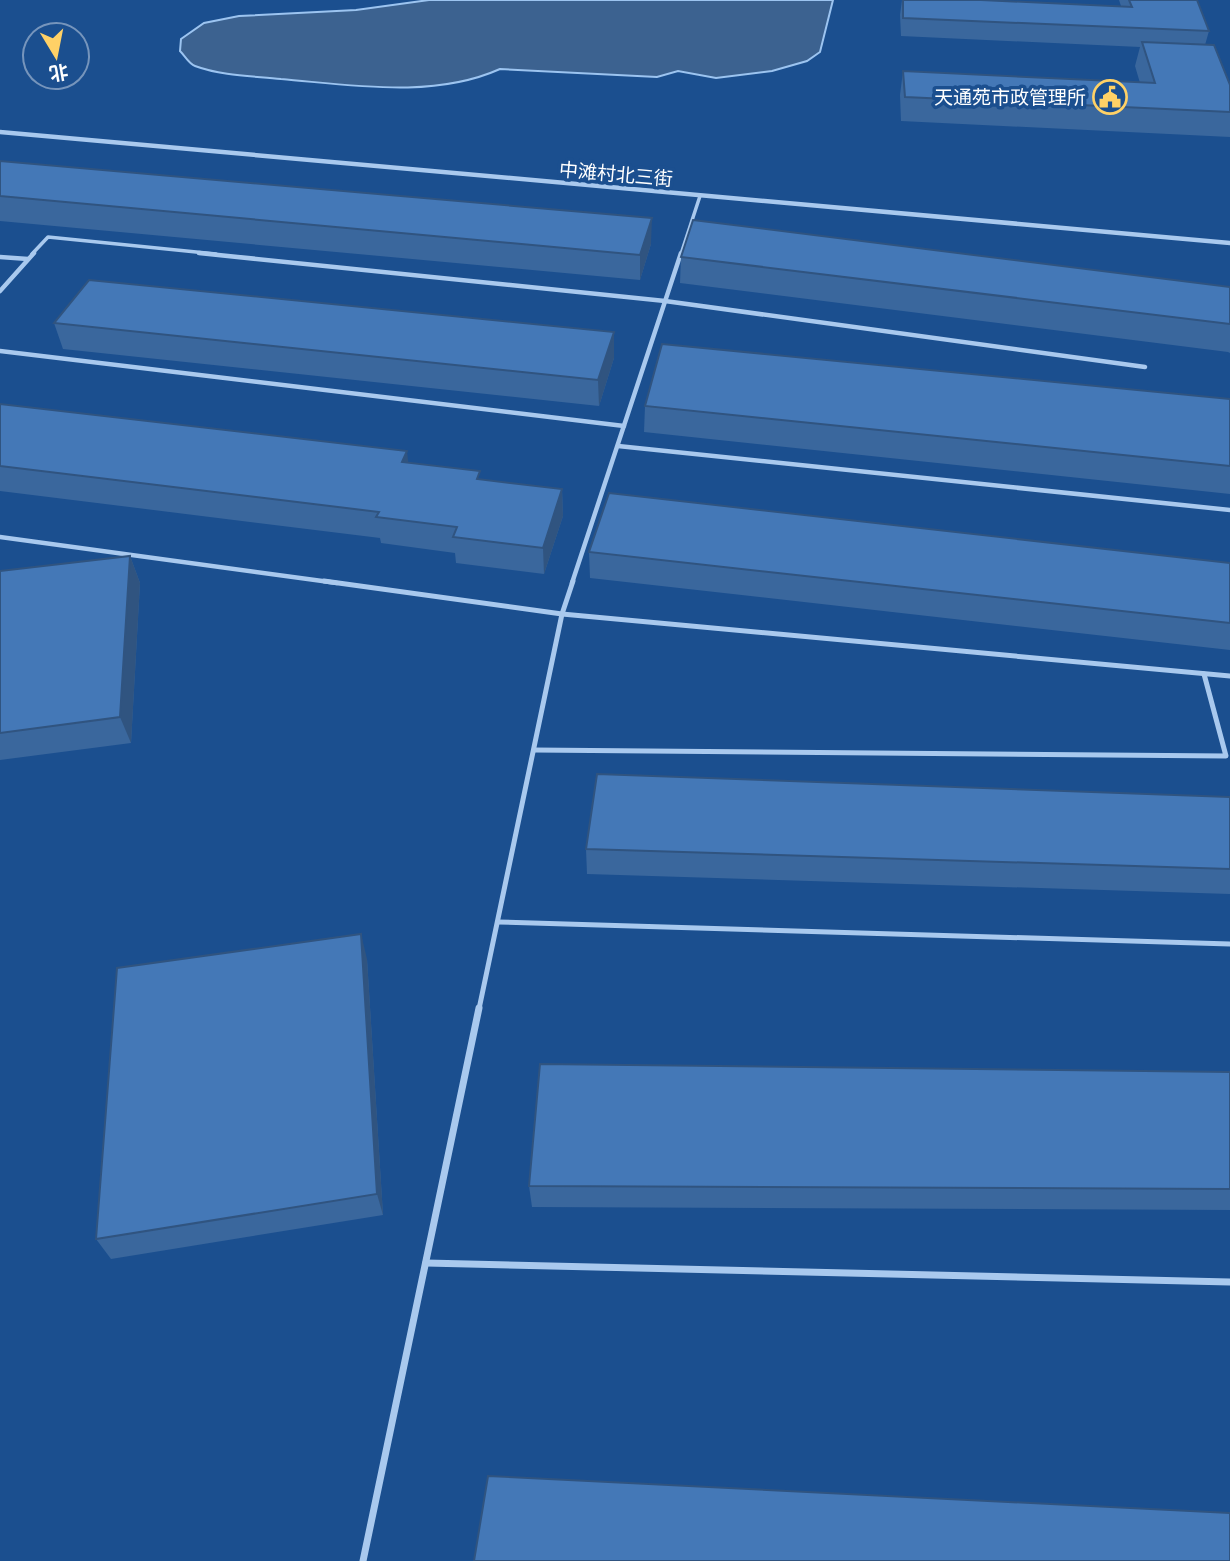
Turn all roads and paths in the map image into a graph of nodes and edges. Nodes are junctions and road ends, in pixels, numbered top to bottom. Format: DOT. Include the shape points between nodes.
graph roads {
  1 [pos="0,132"];
  2 [pos="700,195"];
  3 [pos="1230,243"];
  4 [pos="0,257"];
  5 [pos="28,259"];
  6 [pos="0,291"];
  7 [pos="665,301"];
  8 [pos="0,351"];
  9 [pos="1145,367"];
  10 [pos="624,426"];
  11 [pos="618,446"];
  12 [pos="1230,510"];
  13 [pos="0,537"];
  14 [pos="562,614"];
  15 [pos="1204,674"];
  16 [pos="1230,676"];
  17 [pos="534,750"];
  18 [pos="498,922"];
  19 [pos="1230,944"];
  20 [pos="426,1263"];
  21 [pos="1230,1282"];
  22 [pos="363,1561"];
  1 -- 2 [label="street, 中滩村北三街"];
  2 -- 3 [label="street, 中滩村北三街"];
  2 -- 7 [label="lane"];
  4 -- 5 [label="lane"];
  5 -- 6 [label="lane"];
  5 -- 7 [label="lane" via="48,237"];
  7 -- 9 [label="lane"];
  7 -- 10 [label="lane"];
  8 -- 10 [label="lane"];
  10 -- 11 [label="lane"];
  11 -- 12 [label="lane"];
  11 -- 14 [label="lane"];
  13 -- 14 [label="lane"];
  14 -- 15 [label="lane"];
  14 -- 17 [label="lane"];
  15 -- 16 [label="lane"];
  15 -- 17 [label="lane" via="1226,757"];
  17 -- 18 [label="lane"];
  18 -- 19 [label="lane"];
  18 -- 20 [label="lane"];
  20 -- 21 [label="lane"];
  20 -- 22 [label="lane"];
}
